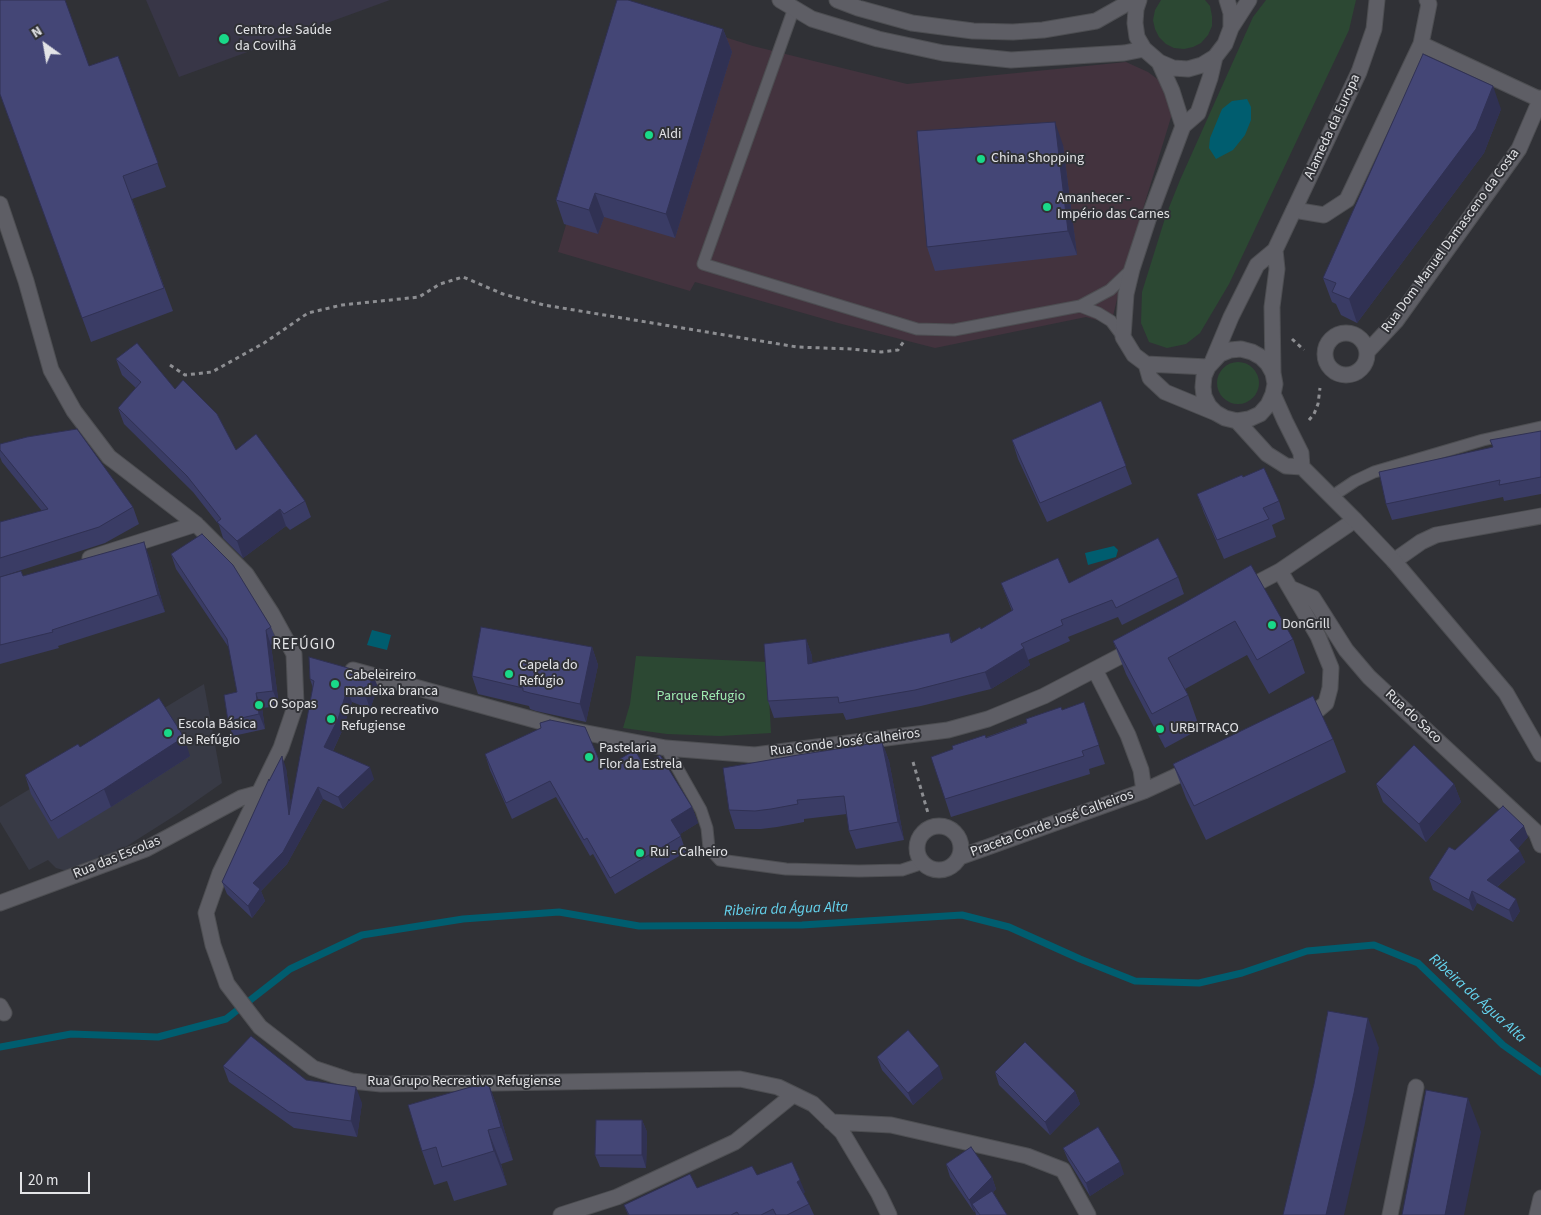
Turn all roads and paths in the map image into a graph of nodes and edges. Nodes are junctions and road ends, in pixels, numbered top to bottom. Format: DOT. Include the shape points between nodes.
graph roads {
  1 [pos="780,0"];
  2 [pos="837,0"];
  3 [pos="1134,0"];
  4 [pos="1139,0"];
  5 [pos="1227,0"];
  6 [pos="1250,0"];
  7 [pos="1377,0"];
  8 [pos="1427,0"];
  9 [pos="794,8"];
  10 [pos="1231,28"];
  11 [pos="1421,44"];
  12 [pos="1144,49"];
  13 [pos="1215,57"];
  14 [pos="1159,62"];
  15 [pos="1541,99"];
  16 [pos="1183,126"];
  17 [pos="0,204"];
  18 [pos="1294,210"];
  19 [pos="1275,250"];
  20 [pos="1132,269"];
  21 [pos="1080,306"];
  22 [pos="910,327"];
  23 [pos="1123,337"];
  24 [pos="1367,352"];
  25 [pos="1210,363"];
  26 [pos="1146,364"];
  27 [pos="170,365"];
  28 [pos="1273,374"];
  29 [pos="1320,388"];
  30 [pos="1273,394"];
  31 [pos="1216,413"];
  32 [pos="1309,420"];
  33 [pos="1237,421"];
  34 [pos="1541,427"];
  35 [pos="1302,467"];
  36 [pos="1331,497"];
  37 [pos="1541,516"];
  38 [pos="1355,520"];
  39 [pos="196,524"];
  40 [pos="1394,562"];
  41 [pos="75,563"];
  42 [pos="1280,571"];
  43 [pos="1290,588"];
  44 [pos="1228,598"];
  45 [pos="1145,643"];
  46 [pos="294,654"];
  47 [pos="312,659"];
  48 [pos="340,666"];
  49 [pos="1095,670"];
  50 [pos="1287,726"];
  51 [pos="666,748"];
  52 [pos="1541,754"];
  53 [pos="913,762"];
  54 [pos="1208,762"];
  55 [pos="1144,791"];
  56 [pos="259,793"];
  57 [pos="928,813"];
  58 [pos="1541,845"];
  59 [pos="960,857"];
  60 [pos="923,863"];
  61 [pos="0,903"];
  62 [pos="1416,1087"];
  63 [pos="793,1095"];
  64 [pos="831,1122"];
  65 [pos="1541,1198"];
  66 [pos="564,1215"];
  67 [pos="890,1215"];
  68 [pos="1088,1215"];
  69 [pos="1390,1215"];
  70 [pos="1537,1215"];
  1 -- 9 [label="street"];
  2 -- 3 [label="street" via="912,23 973,31 1013,32 1096,21"];
  4 -- 12 [label="street" via="1134,23"];
  5 -- 10 [label="street"];
  6 -- 10 [label="street"];
  7 -- 18 [label="street, Alameda da Europa" via="1374,29 1359,72"];
  8 -- 11 [label="street" via="1429,4"];
  9 -- 12 [label="street" via="812,19 878,39 943,53 1011,60 1115,54"];
  9 -- 22 [label="lane" via="703,264"];
  10 -- 13 [label="street"];
  11 -- 15 [label="street"];
  11 -- 18 [label="street" via="1347,200 1324,215"];
  12 -- 14 [label="street"];
  13 -- 14 [label="street" via="1188,68 1173,68"];
  13 -- 16 [label="street" via="1198,113"];
  14 -- 16 [label="street"];
  15 -- 24 [label="street, Rua Dom Manuel Damasceno da Costa" via="1519,149 1396,321"];
  16 -- 20 [label="street"];
  17 -- 39 [label="street, Rua Grupo Recreativo Refugiense" via="51,370 74,411 109,457"];
  18 -- 19 [label="street, Alameda da Europa"];
  19 -- 25 [label="street, Alameda da Europa" via="1257,265"];
  19 -- 28 [label="street" via="1278,269 1272,307"];
  20 -- 21 [label="lane" via="1110,290"];
  20 -- 23 [label="street" via="1126,294"];
  21 -- 22 [label="lane" via="954,330"];
  21 -- 23 [label="lane" via="1111,321"];
  22 -- 27 [label="path" via="898,350 881,352 797,347 544,305 503,294 463,277 440,284 419,297 342,305 308,313 264,343 212,372 185,375"];
  23 -- 26 [label="street" via="1134,355"];
  25 -- 26 [label="street"];
  25 -- 28 [label="street" via="1230,350 1241,349 1261,357"];
  25 -- 31 [label="street, Alameda da Europa" via="1202,386 1209,406"];
  26 -- 31 [label="street" via="1150,378 1165,392"];
  28 -- 30 [label="street"];
  29 -- 32 [label="path" via="1318,404"];
  30 -- 33 [label="street" via="1260,414"];
  30 -- 35 [label="street" via="1302,453"];
  31 -- 33 [label="street"];
  33 -- 35 [label="street" via="1267,454 1286,466"];
  34 -- 36 [label="lane" via="1483,440 1374,472"];
  35 -- 36 [label="street"];
  36 -- 38 [label="street"];
  37 -- 40 [label="street" via="1436,535"];
  38 -- 40 [label="street"];
  38 -- 42 [label="street"];
  39 -- 41 [label="street"];
  39 -- 46 [label="street, Rua Grupo Recreativo Refugiense" via="246,574"];
  40 -- 52 [label="street" via="1506,693"];
  42 -- 43 [label="street"];
  42 -- 44 [label="street"];
  43 -- 50 [label="street" via="1318,636 1331,668 1326,704"];
  43 -- 58 [label="street, Rua do Saco" via="1313,598 1346,650 1369,677 1536,832"];
  45 -- 49 [label="street, Rua Conde José Calheiros"];
  46 -- 47 [label="street"];
  46 -- 56 [label="street, Rua Grupo Recreativo Refugiense" via="296,704 281,748"];
  48 -- 51 [label="street, Rua Conde José Calheiros" via="571,730"];
  49 -- 51 [label="street, Rua Conde José Calheiros" via="988,719 948,730 755,755"];
  49 -- 55 [label="street, Praceta Conde José Calheiros" via="1128,735 1141,770"];
  51 -- 60 [label="lane" via="701,810 709,848 720,860 786,869 859,871 902,870"];
  53 -- 57 [label="path"];
  54 -- 55 [label="street, Praceta Conde José Calheiros"];
  55 -- 59 [label="street, Praceta Conde José Calheiros"];
  56 -- 61 [label="street, Rua das Escolas" via="241,798 146,849"];
  56 -- 63 [label="street, Rua Grupo Recreativo Refugiense" via="220,873 206,913 213,946 227,984 260,1027 313,1068 352,1081 382,1084 740,1079"];
  59 -- 60 [label="street, Praceta Conde José Calheiros" via="943,870"];
  59 -- 60 [label="street, Praceta Conde José Calheiros" via="962,850 958,835 947,826 932,826 920,836 917,850"];
  62 -- 69 [label="street"];
  63 -- 64 [label="street, Rua Grupo Recreativo Refugiense" via="813,1104"];
  63 -- 66 [label="street" via="735,1142 617,1197"];
  64 -- 67 [label="street, Rua Grupo Recreativo Refugiense" via="842,1132"];
  64 -- 68 [label="street" via="891,1125 1027,1156 1063,1170"];
  65 -- 70 [label="street"];
}
